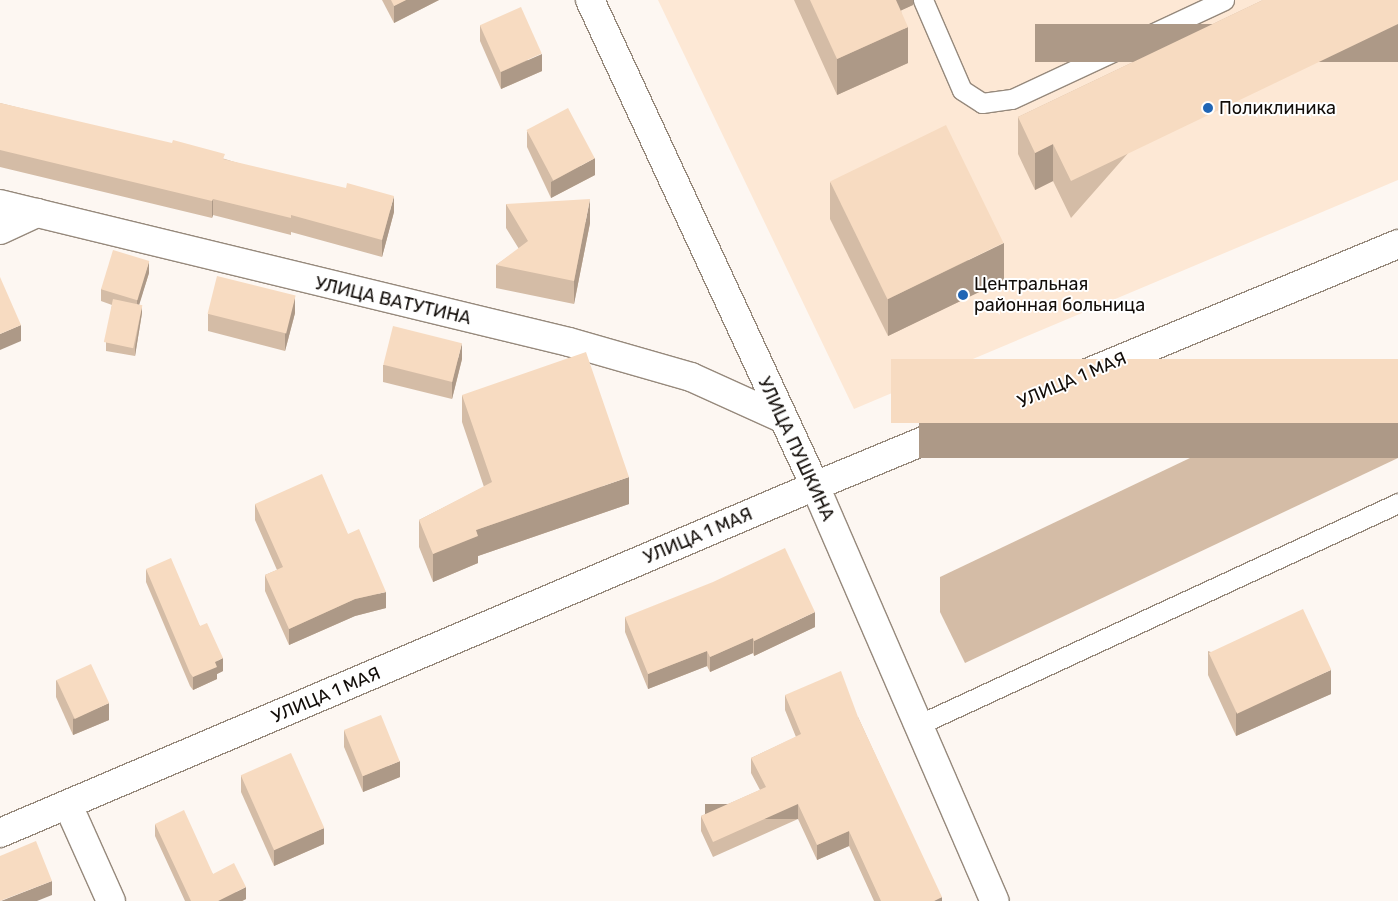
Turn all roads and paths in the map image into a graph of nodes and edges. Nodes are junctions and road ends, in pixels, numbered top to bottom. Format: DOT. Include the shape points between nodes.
graph roads {
  1 [pos="590,0"];
  2 [pos="923,0"];
  3 [pos="1224,0"];
  4 [pos="0,204"];
  5 [pos="37,213"];
  6 [pos="0,230"];
  7 [pos="1398,244"];
  8 [pos="782,418"];
  9 [pos="815,486"];
  10 [pos="1398,503"];
  11 [pos="918,725"];
  12 [pos="68,805"];
  13 [pos="0,833"];
  14 [pos="111,901"];
  15 [pos="995,901"];
  1 -- 8 [label="street, УЛИЦА ПУШКИНА"];
  2 -- 3 [label="lane" via="962,90 982,103 1012,99"];
  4 -- 5 [label="street, УЛИЦА ВАТУТИНА"];
  5 -- 6 [label="street"];
  5 -- 8 [label="street, УЛИЦА ВАТУТИНА" via="569,342 691,377"];
  7 -- 9 [label="street, УЛИЦА 1 МАЯ"];
  8 -- 9 [label="street, УЛИЦА ПУШКИНА"];
  9 -- 11 [label="street, УЛИЦА ПУШКИНА"];
  9 -- 12 [label="street, УЛИЦА 1 МАЯ"];
  10 -- 11 [label="lane"];
  11 -- 15 [label="street, УЛИЦА ПУШКИНА"];
  12 -- 13 [label="street, УЛИЦА 1 МАЯ"];
  12 -- 14 [label="street"];
}
